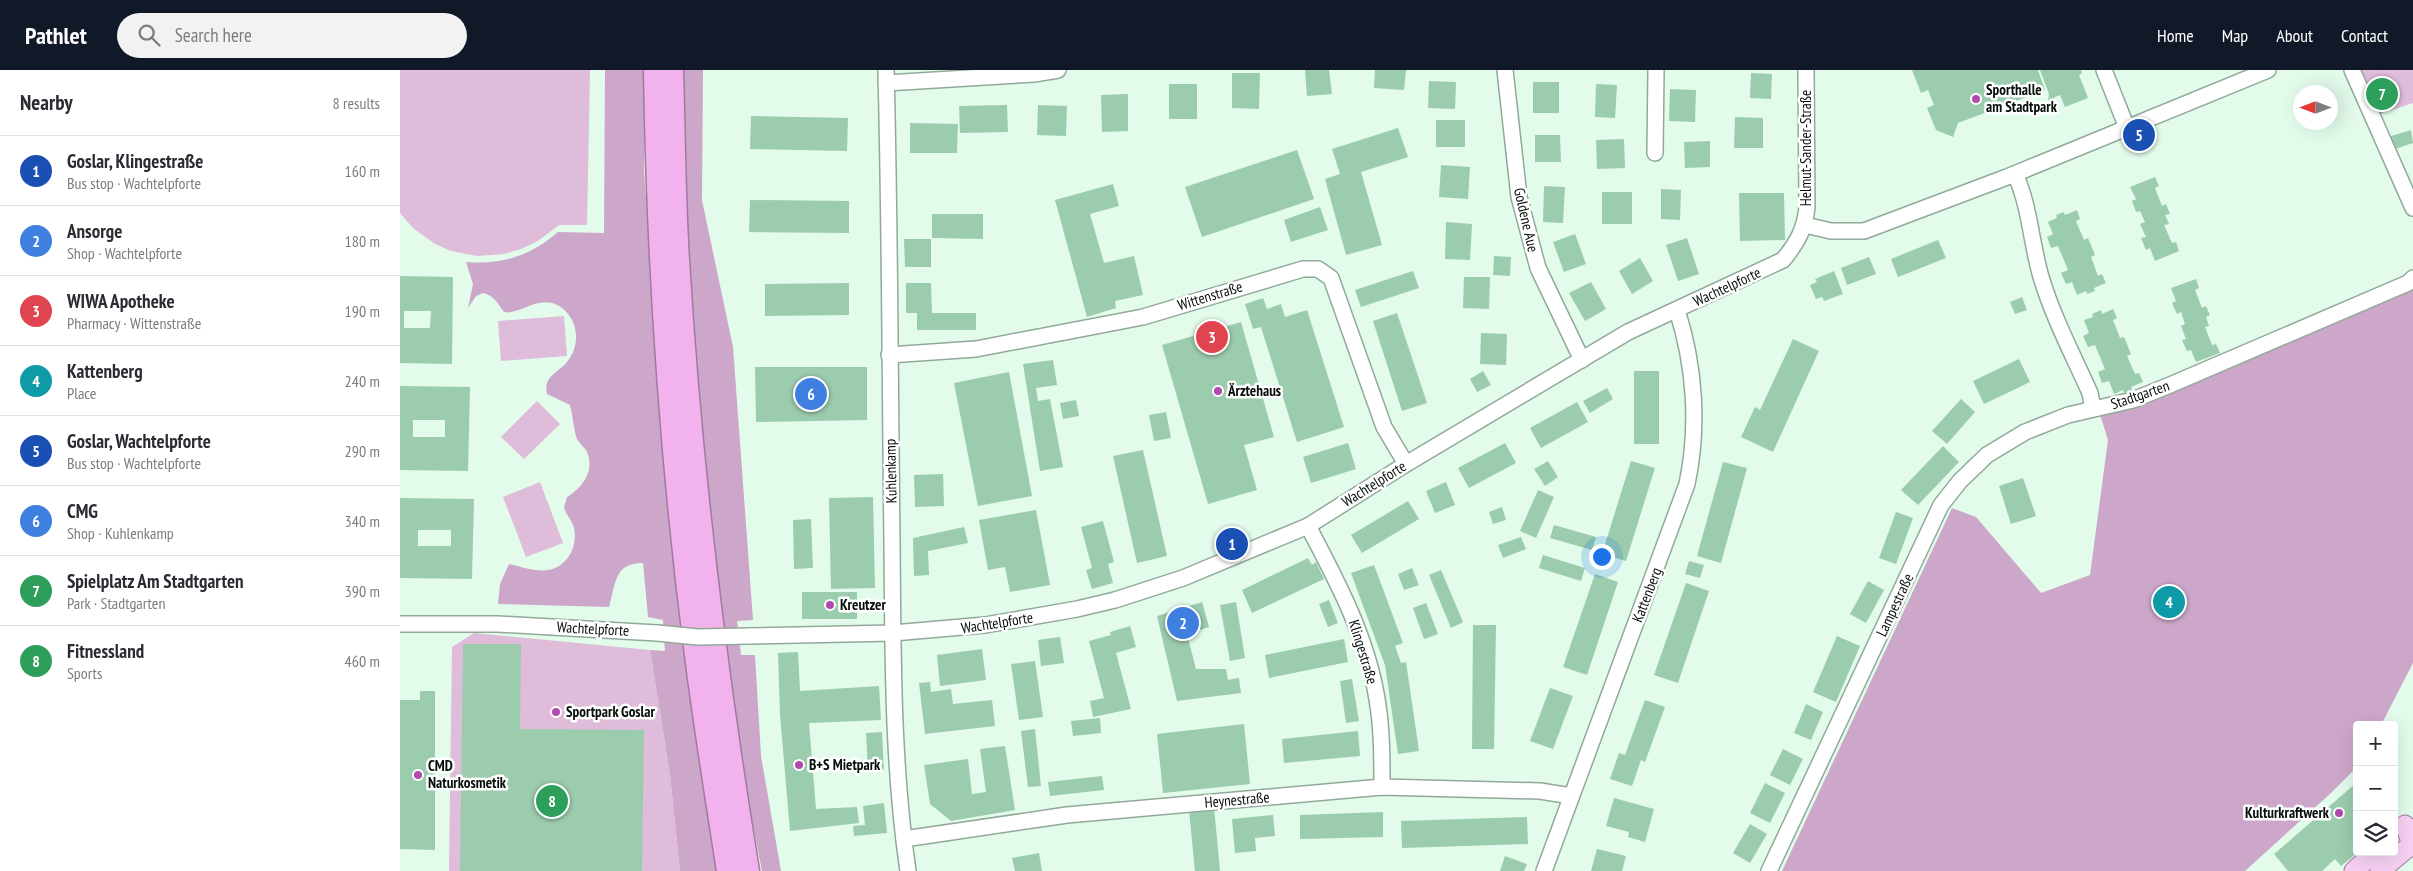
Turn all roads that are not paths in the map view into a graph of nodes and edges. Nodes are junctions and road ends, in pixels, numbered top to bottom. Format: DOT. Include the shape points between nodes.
graph roads {
  1 [pos="655,70"];
  2 [pos="672,70"];
  3 [pos="1058,70"];
  4 [pos="1505,70"];
  5 [pos="1656,70"];
  6 [pos="1806,70"];
  7 [pos="2104,70"];
  8 [pos="2268,70"];
  9 [pos="2352,70"];
  10 [pos="886,77"];
  11 [pos="2127,128"];
  12 [pos="1655,153"];
  13 [pos="2014,174"];
  14 [pos="2413,208"];
  15 [pos="1805,226"];
  16 [pos="2413,278"];
  17 [pos="1677,310"];
  18 [pos="889,355"];
  19 [pos="1582,360"];
  20 [pos="2093,409"];
  21 [pos="1406,464"];
  22 [pos="1308,526"];
  23 [pos="400,624"];
  24 [pos="892,633"];
  25 [pos="1382,787"];
  26 [pos="1572,796"];
  27 [pos="2409,835"];
  28 [pos="904,839"];
  29 [pos="2371,856"];
  30 [pos="728,871"];
  31 [pos="748,871"];
  32 [pos="908,871"];
  33 [pos="1544,871"];
  34 [pos="1769,871"];
  35 [pos="2354,871"];
  36 [pos="2380,871"];
  1 -- 30 [label="highway" via="662,298 679,498 696,655"];
  2 -- 31 [label="highway" via="678,260 695,470 719,682"];
  3 -- 10 [label="street" via="1034,74"];
  4 -- 19 [label="street, Goldene Aue" via="1520,197 1538,268"];
  5 -- 12 [label="street"];
  6 -- 15 [label="street, Helmut-Sander-Straße"];
  7 -- 11 [label="street"];
  8 -- 11 [label="street"];
  9 -- 14 [label="street"];
  10 -- 18 [label="street, Kuhlenkamp"];
  11 -- 13 [label="street"];
  13 -- 15 [label="street" via="1864,231 1831,231"];
  13 -- 20 [label="street, Stadtgarten" via="2022,190 2032,245 2048,298 2090,393"];
  15 -- 17 [label="street, Wachtelpforte" via="1783,260"];
  16 -- 20 [label="street, Stadtgarten" via="2408,283 2170,385 2133,400"];
  17 -- 19 [label="street, Wachtelpforte" via="1628,332"];
  17 -- 26 [label="street, Kattenberg" via="1691,373 1694,455 1687,484"];
  18 -- 21 [label="street, Wittenstraße" via="976,349 1143,317 1304,269 1318,269 1331,278 1384,427"];
  18 -- 24 [label="street, Kuhlenkamp"];
  19 -- 21 [label="street, Wachtelpforte"];
  20 -- 34 [label="street, Lampestraße" via="2038,426 1987,455 1941,505"];
  21 -- 22 [label="street, Wachtelpforte"];
  22 -- 24 [label="street, Wachtelpforte" via="1182,578 1115,600 985,625"];
  22 -- 25 [label="street, Klingestraße" via="1341,588 1362,639 1377,699"];
  23 -- 24 [label="street, Wachtelpforte, bridge" via="498,624 698,637"];
  24 -- 28 [label="street, Kuhlenkamp" via="895,735"];
  25 -- 26 [label="street, Heynestraße" via="1540,791"];
  25 -- 28 [label="street, Heynestraße" via="1067,815"];
  26 -- 33 [label="street, Kattenberg"];
  27 -- 36 [label="main road"];
  28 -- 32 [label="street, Kuhlenkamp"];
  29 -- 35 [label="main road"];
}
